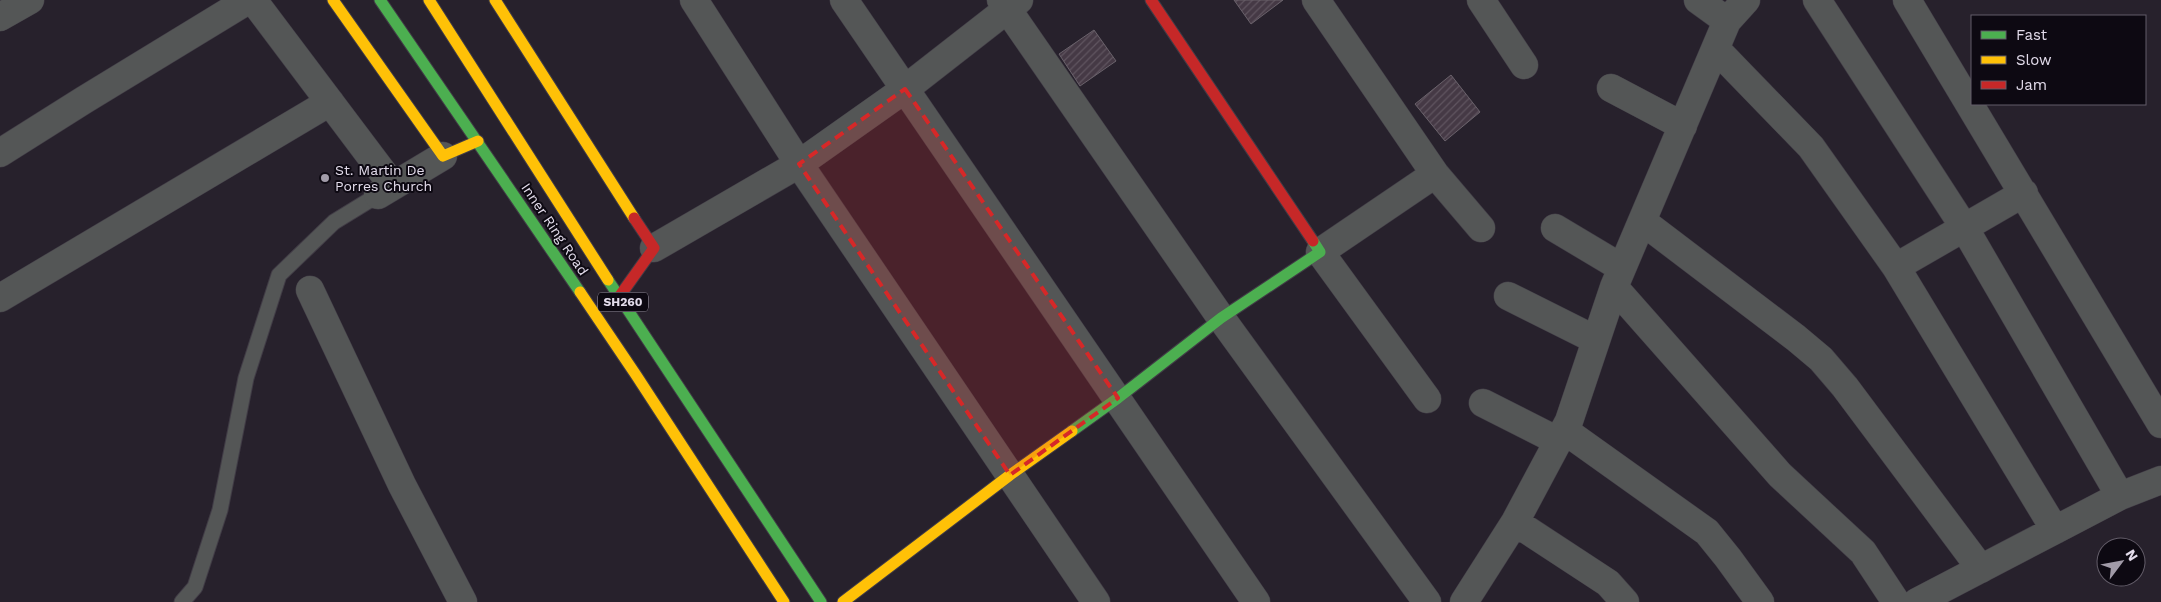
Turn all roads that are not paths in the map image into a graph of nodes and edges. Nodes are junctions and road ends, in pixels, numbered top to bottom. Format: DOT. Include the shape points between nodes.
graph roads {
  1 [pos="30,0"];
  2 [pos="248,0"];
  3 [pos="254,0"];
  4 [pos="333,0"];
  5 [pos="380,0"];
  6 [pos="428,0"];
  7 [pos="495,0"];
  8 [pos="694,0"];
  9 [pos="844,0"];
  10 [pos="1151,0"];
  11 [pos="1316,0"];
  12 [pos="1480,0"];
  13 [pos="1698,0"];
  14 [pos="1746,0"];
  15 [pos="1818,0"];
  16 [pos="1907,0"];
  17 [pos="1009,3"];
  18 [pos="0,17"];
  19 [pos="1727,21"];
  20 [pos="1716,49"];
  21 [pos="1524,65"];
  22 [pos="905,88"];
  23 [pos="1611,88"];
  24 [pos="330,102"];
  25 [pos="1683,126"];
  26 [pos="478,141"];
  27 [pos="0,153"];
  28 [pos="443,156"];
  29 [pos="799,164"];
  30 [pos="1435,174"];
  31 [pos="385,190"];
  32 [pos="2024,193"];
  33 [pos="1642,221"];
  34 [pos="1964,227"];
  35 [pos="1481,228"];
  36 [pos="1555,228"];
  37 [pos="654,248"];
  38 [pos="1320,252"];
  39 [pos="1896,267"];
  40 [pos="1618,277"];
  41 [pos="310,290"];
  42 [pos="1508,296"];
  43 [pos="619,297"];
  44 [pos="0,298"];
  45 [pos="1222,318"];
  46 [pos="1596,340"];
  47 [pos="1118,398"];
  48 [pos="1427,398"];
  49 [pos="1482,404"];
  50 [pos="2161,424"];
  51 [pos="1561,435"];
  52 [pos="1010,475"];
  53 [pos="2161,480"];
  54 [pos="2120,496"];
  55 [pos="1515,522"];
  56 [pos="2055,530"];
  57 [pos="1981,569"];
  58 [pos="1469,600"];
  59 [pos="182,602"];
  60 [pos="463,602"];
  61 [pos="784,602"];
  62 [pos="821,602"];
  63 [pos="844,602"];
  64 [pos="1096,602"];
  65 [pos="1256,602"];
  66 [pos="1427,602"];
  67 [pos="1625,602"];
  68 [pos="1760,602"];
  69 [pos="1896,602"];
  70 [pos="1917,602"];
  1 -- 18 [label="street"];
  2 -- 27 [label="street"];
  3 -- 24 [label="street"];
  4 -- 28 [label="main road"];
  5 -- 26 [label="main road, Inner Ring Road"];
  6 -- 43 [label="main road, Inner Ring Road / SH260"];
  7 -- 37 [label="main road"];
  8 -- 29 [label="street"];
  9 -- 22 [label="street"];
  10 -- 38 [label="main road"];
  11 -- 30 [label="street"];
  12 -- 21 [label="street"];
  13 -- 19 [label="street"];
  14 -- 19 [label="street"];
  15 -- 34 [label="street"];
  16 -- 32 [label="street"];
  17 -- 22 [label="street"];
  17 -- 45 [label="street"];
  19 -- 20 [label="street"];
  20 -- 25 [label="street"];
  20 -- 39 [label="street" via="1811,147"];
  22 -- 29 [label="street"];
  22 -- 47 [label="street"];
  23 -- 25 [label="street"];
  24 -- 31 [label="street"];
  24 -- 44 [label="street"];
  25 -- 33 [label="street"];
  26 -- 28 [label="main road"];
  26 -- 61 [label="main road, Inner Ring Road"];
  28 -- 31 [label="street"];
  29 -- 37 [label="street"];
  29 -- 52 [label="street"];
  30 -- 35 [label="street"];
  30 -- 38 [label="street"];
  31 -- 59 [label="lane" via="334,222 279,275 246,378 220,510 195,586"];
  32 -- 34 [label="street"];
  32 -- 50 [label="street"];
  33 -- 40 [label="street"];
  33 -- 57 [label="street" via="1821,359"];
  34 -- 39 [label="street"];
  34 -- 54 [label="street"];
  36 -- 40 [label="street"];
  37 -- 43 [label="main road"];
  38 -- 45 [label="main road"];
  38 -- 48 [label="street"];
  39 -- 56 [label="street"];
  40 -- 46 [label="street"];
  40 -- 69 [label="street" via="1780,475 1863,552"];
  41 -- 60 [label="street" via="402,485"];
  42 -- 46 [label="street"];
  43 -- 62 [label="main road, Inner Ring Road / SH260"];
  45 -- 47 [label="main road"];
  45 -- 66 [label="street"];
  46 -- 51 [label="street" via="1569,421"];
  47 -- 52 [label="main road"];
  47 -- 65 [label="street"];
  49 -- 51 [label="street"];
  51 -- 55 [label="street"];
  51 -- 68 [label="street" via="1707,532"];
  52 -- 63 [label="main road"];
  52 -- 64 [label="street"];
  53 -- 54 [label="street"];
  54 -- 56 [label="street"];
  55 -- 58 [label="street"];
  55 -- 67 [label="street" via="1608,583"];
  56 -- 57 [label="street"];
  57 -- 70 [label="street"];
}
